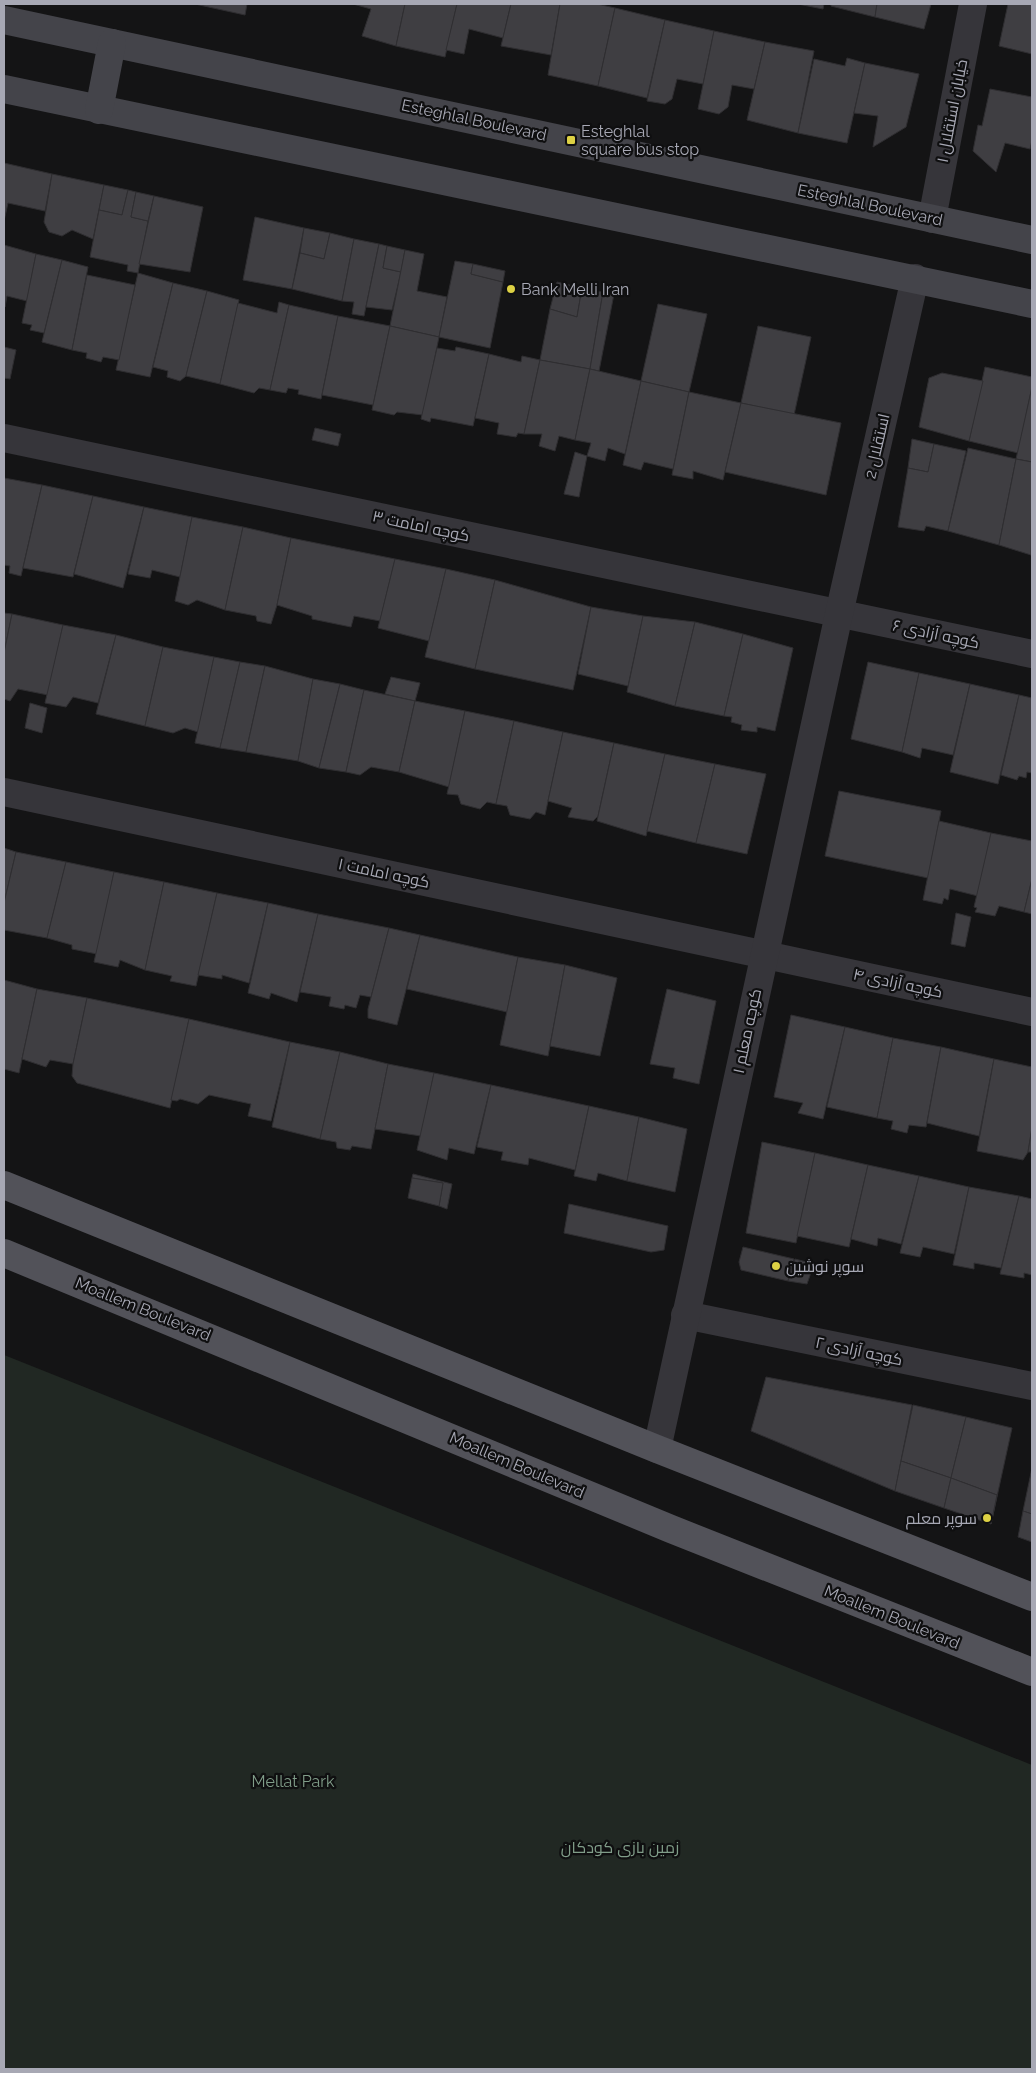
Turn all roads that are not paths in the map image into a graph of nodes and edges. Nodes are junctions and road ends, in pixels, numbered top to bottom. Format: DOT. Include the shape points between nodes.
graph roads {
  1 [pos="973,4"];
  2 [pos="4,20"];
  3 [pos="112,44"];
  4 [pos="4,89"];
  5 [pos="99,110"];
  6 [pos="932,219"];
  7 [pos="1032,240"];
  8 [pos="915,278"];
  9 [pos="1032,304"];
  10 [pos="4,438"];
  11 [pos="839,614"];
  12 [pos="1032,654"];
  13 [pos="4,792"];
  14 [pos="764,954"];
  15 [pos="1032,1012"];
  16 [pos="4,1185"];
  17 [pos="4,1253"];
  18 [pos="685,1315"];
  19 [pos="1032,1386"];
  20 [pos="657,1449"];
  21 [pos="1032,1598"];
  22 [pos="1032,1672"];
  1 -- 6 [label="street, خیابان استقلال ۱"];
  2 -- 3 [label="main road, Esteghlal Boulevard"];
  3 -- 5 [label="main road"];
  3 -- 6 [label="main road, Esteghlal Boulevard"];
  4 -- 5 [label="main road"];
  5 -- 8 [label="main road"];
  6 -- 7 [label="main road, Esteghlal Boulevard"];
  8 -- 9 [label="main road"];
  8 -- 11 [label="street, استقلال 2"];
  10 -- 11 [label="street, کوچه امامت ۳"];
  11 -- 12 [label="street, کوچه آزادی ۶"];
  11 -- 14 [label="street, کوچه معلم ۱"];
  13 -- 14 [label="street, کوچه امامت ۱"];
  14 -- 15 [label="street, کوچه آزادی ۴"];
  14 -- 18 [label="street, کوچه معلم ۱"];
  16 -- 20 [label="main road"];
  17 -- 22 [label="main road, Moallem Boulevard" via="672,1529"];
  18 -- 19 [label="street, کوچه آزادی ۲"];
  18 -- 20 [label="street, کوچه معلم ۱"];
  20 -- 21 [label="main road"];
}
